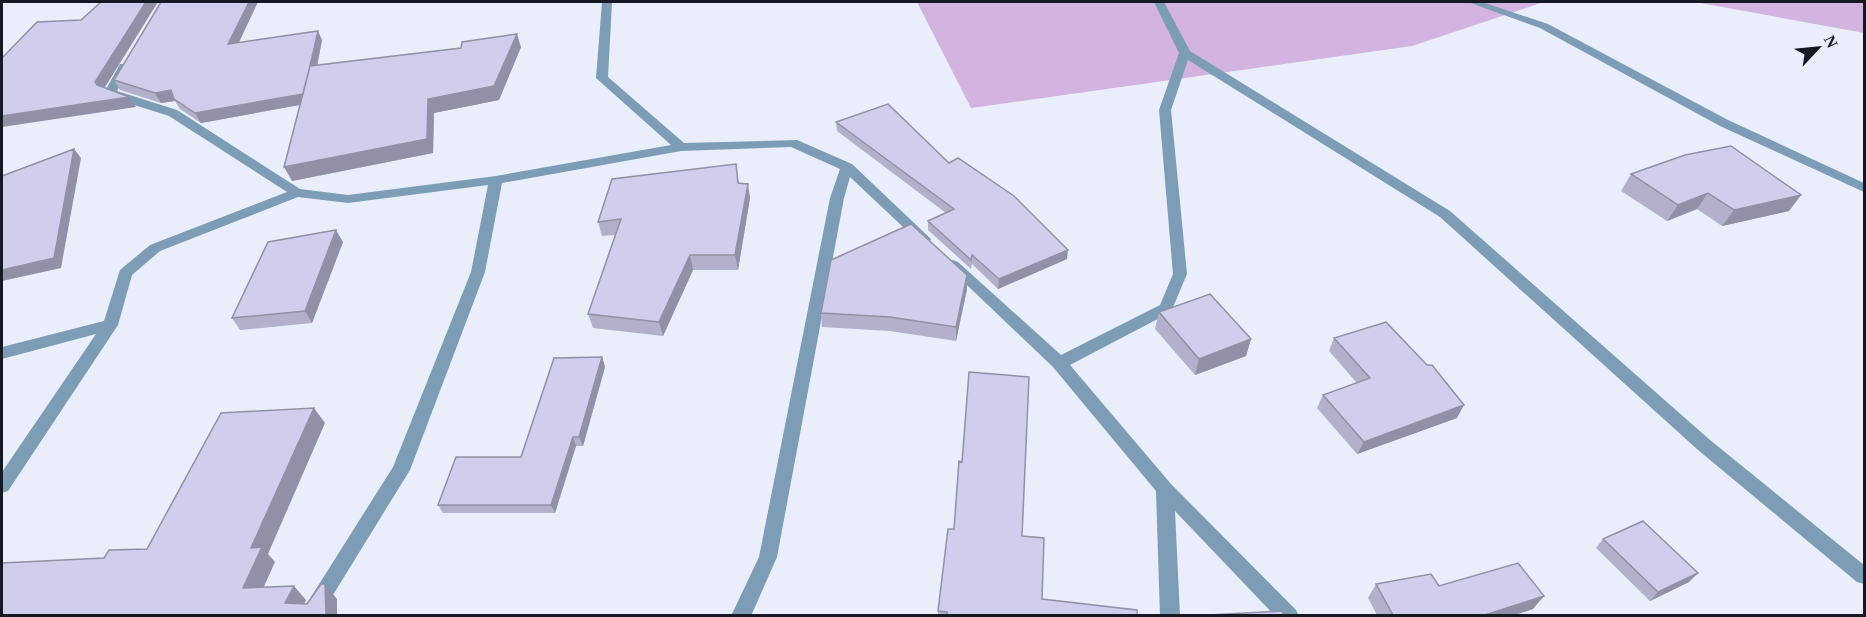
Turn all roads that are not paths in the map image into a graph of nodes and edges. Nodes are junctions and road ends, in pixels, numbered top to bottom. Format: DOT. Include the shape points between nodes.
graph roads {
  1 [pos="607,2"];
  2 [pos="1159,2"];
  3 [pos="1473,2"];
  4 [pos="1185,52"];
  5 [pos="131,55"];
  6 [pos="681,147"];
  7 [pos="847,167"];
  8 [pos="496,180"];
  9 [pos="1864,188"];
  10 [pos="297,193"];
  11 [pos="110,325"];
  12 [pos="2,353"];
  13 [pos="1059,363"];
  14 [pos="2,486"];
  15 [pos="1165,489"];
  16 [pos="1864,576"];
  17 [pos="309,615"];
  18 [pos="741,615"];
  19 [pos="1170,615"];
  20 [pos="1289,615"];
  1 -- 6 [label="street" via="602,78"];
  2 -- 4 [label="street"];
  3 -- 9 [label="street" via="1544,26 1724,123"];
  4 -- 13 [label="street" via="1165,110 1180,274 1166,309"];
  4 -- 16 [label="street" via="1445,214 1704,445"];
  5 -- 10 [label="street" via="110,93 173,113"];
  6 -- 7 [label="street" via="793,143"];
  6 -- 8 [label="street"];
  7 -- 13 [label="street"];
  7 -- 18 [label="street" via="837,198 768,556"];
  8 -- 10 [label="street" via="348,199"];
  8 -- 17 [label="street" via="478,272 401,470"];
  10 -- 11 [label="street" via="155,248 125,273"];
  11 -- 12 [label="street"];
  11 -- 14 [label="street"];
  13 -- 15 [label="street"];
  15 -- 19 [label="street"];
  15 -- 20 [label="street"];
}
